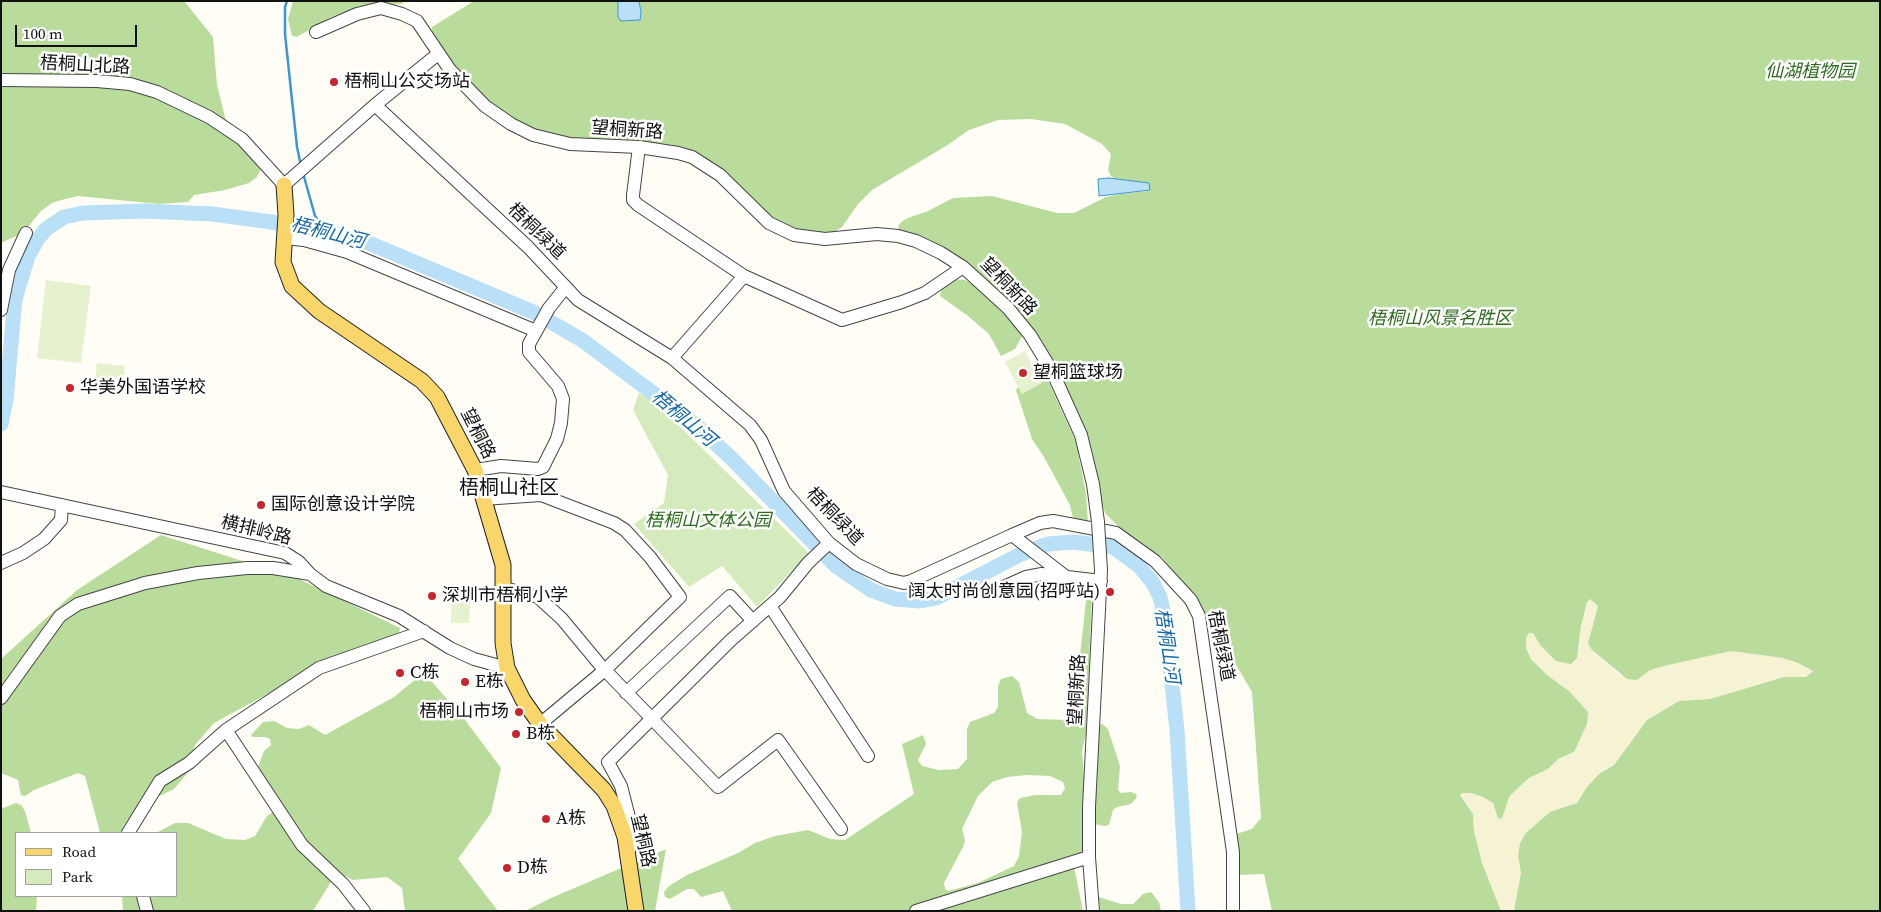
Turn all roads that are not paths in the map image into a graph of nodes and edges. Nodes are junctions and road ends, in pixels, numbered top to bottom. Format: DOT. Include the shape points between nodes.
graph roads {
  1 [pos="316,32"];
  2 [pos="438,54"];
  3 [pos="1,80"];
  4 [pos="375,105"];
  5 [pos="639,147"];
  6 [pos="288,182"];
  7 [pos="26,233"];
  8 [pos="284,238"];
  9 [pos="963,267"];
  10 [pos="744,276"];
  11 [pos="565,288"];
  12 [pos="1,310"];
  13 [pos="537,328"];
  14 [pos="672,358"];
  15 [pos="475,470"];
  16 [pos="1,492"];
  17 [pos="483,500"];
  18 [pos="62,505"];
  19 [pos="1016,538"];
  20 [pos="828,544"];
  21 [pos="1,563"];
  22 [pos="1060,572"];
  23 [pos="310,574"];
  24 [pos="1101,576"];
  25 [pos="504,588"];
  26 [pos="997,590"];
  27 [pos="770,606"];
  28 [pos="753,621"];
  29 [pos="424,632"];
  30 [pos="507,668"];
  31 [pos="605,669"];
  32 [pos="626,693"];
  33 [pos="1,698"];
  34 [pos="652,718"];
  35 [pos="540,724"];
  36 [pos="226,730"];
  37 [pos="868,756"];
  38 [pos="841,829"];
  39 [pos="129,832"];
  40 [pos="628,852"];
  41 [pos="1089,857"];
  42 [pos="143,897"];
  43 [pos="148,911"];
  44 [pos="364,911"];
  45 [pos="636,911"];
  46 [pos="916,911"];
  47 [pos="1093,911"];
  48 [pos="1233,911"];
  1 -- 2 [label="street, 望桐新路" via="357,14 382,8 417,20"];
  2 -- 4 [label="street"];
  2 -- 5 [label="street, 望桐新路" via="485,106 533,135 570,144"];
  3 -- 6 [label="street, 梧桐山北路" via="97,81 130,84 157,92 209,118 242,140"];
  4 -- 6 [label="street"];
  4 -- 11 [label="street, 梧桐绿道" via="528,247"];
  5 -- 9 [label="street, 望桐新路" via="678,152 707,166 769,224 780,230 825,239 877,234 898,236 941,253"];
  5 -- 10 [label="street" via="633,200"];
  6 -- 8 [label="main road, 望桐路"];
  7 -- 12 [label="street" via="9,270"];
  8 -- 13 [label="street" via="347,252"];
  8 -- 15 [label="main road, 望桐路" via="283,262 292,286 319,311 422,381 437,397"];
  9 -- 10 [label="street" via="924,293 842,320"];
  9 -- 24 [label="street, 望桐新路, bridge" via="1008,308 1030,335 1052,371 1081,435 1093,484"];
  10 -- 14 [label="street"];
  11 -- 13 [label="street"];
  11 -- 14 [label="street, 梧桐绿道" via="578,300"];
  13 -- 15 [label="street" via="529,344 529,352 558,386 563,398 557,439 543,467 538,469 501,466"];
  14 -- 20 [label="street, 梧桐绿道" via="750,425 762,440 784,491"];
  15 -- 17 [label="main road, 望桐路"];
  16 -- 18 [label="street, 横排岭路"];
  17 -- 25 [label="main road, 望桐路" via="503,565"];
  17 -- 31 [label="street" via="541,494 614,523 625,530 650,558 680,597"];
  18 -- 21 [label="street" via="61,520 44,539"];
  18 -- 23 [label="street, 横排岭路" via="285,553"];
  19 -- 20 [label="street, 梧桐绿道" via="904,583 886,580"];
  19 -- 22 [label="street"];
  19 -- 48 [label="street, 梧桐绿道" via="1040,523 1052,521 1116,533 1155,561 1192,600 1199,616 1207,657 1232,842"];
  20 -- 27 [label="street"];
  22 -- 24 [label="street"];
  22 -- 26 [label="street" via="1026,576"];
  23 -- 29 [label="street, 横排岭路" via="326,586 382,607"];
  23 -- 33 [label="street" via="273,568 198,572 145,583 78,604 60,616"];
  24 -- 41 [label="street, 望桐新路"];
  25 -- 30 [label="main road, 望桐路" via="503,643"];
  25 -- 31 [label="street" via="538,597 562,618"];
  27 -- 28 [label="street"];
  27 -- 37 [label="street"];
  28 -- 32 [label="street" via="730,596"];
  28 -- 34 [label="street"];
  29 -- 30 [label="street, 横排岭路" via="474,659"];
  29 -- 36 [label="street" via="319,668"];
  30 -- 35 [label="main road, 望桐路"];
  31 -- 32 [label="street"];
  31 -- 35 [label="street"];
  32 -- 34 [label="street"];
  34 -- 38 [label="street" via="718,788 778,740"];
  34 -- 40 [label="street" via="608,762 621,786 631,825 632,845"];
  35 -- 40 [label="main road, 望桐路" via="604,790 621,821"];
  36 -- 39 [label="street" via="190,763 160,781"];
  36 -- 44 [label="street" via="302,845 343,884"];
  40 -- 45 [label="main road, 望桐路"];
  41 -- 46 [label="street"];
  41 -- 47 [label="street, 望桐新路"];
  42 -- 43 [label="street"];
}
